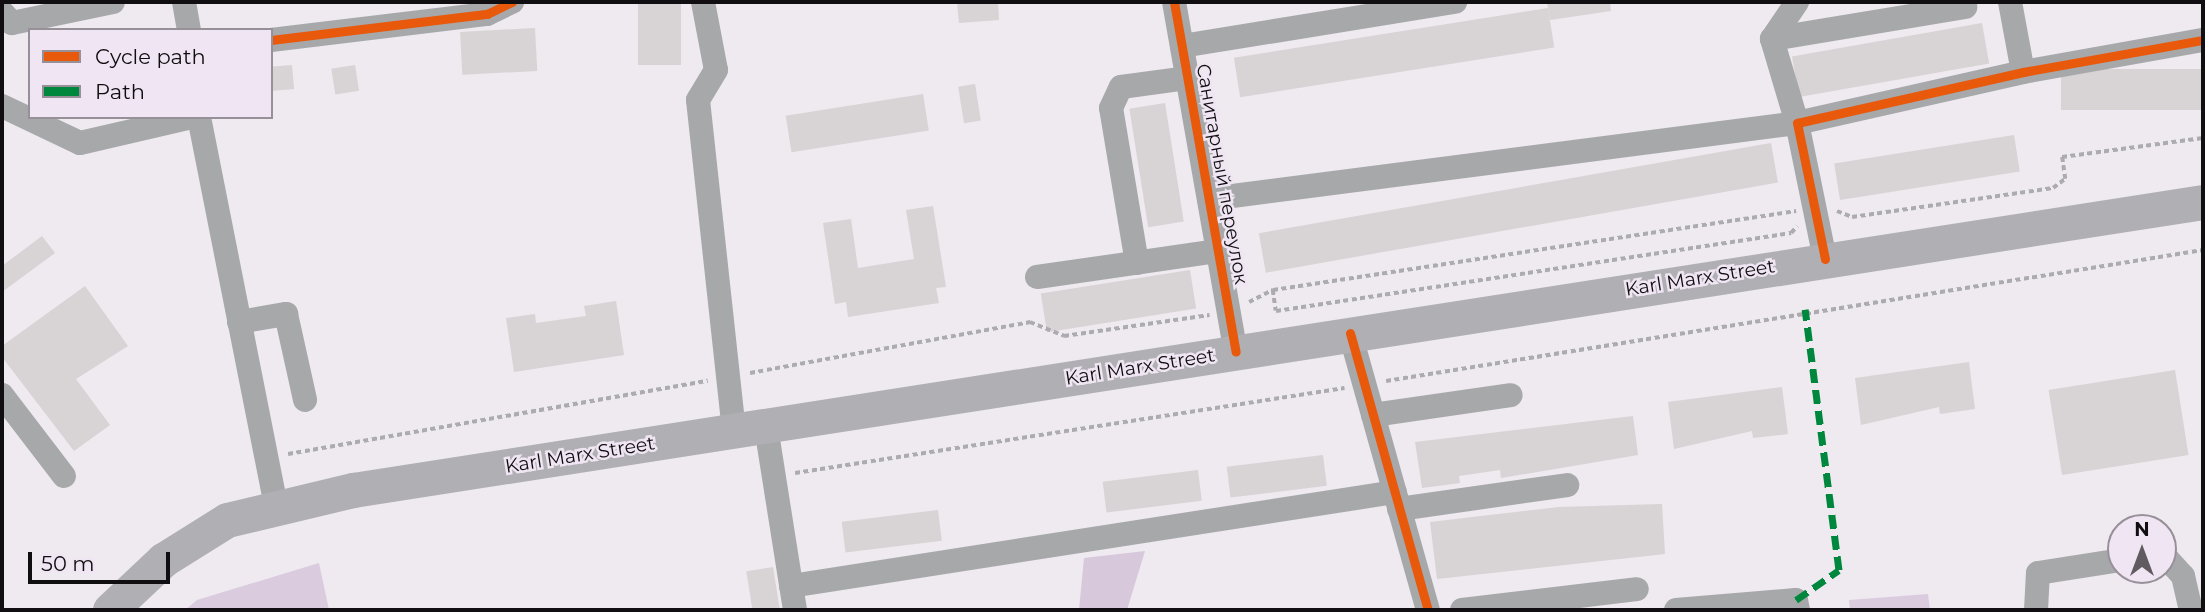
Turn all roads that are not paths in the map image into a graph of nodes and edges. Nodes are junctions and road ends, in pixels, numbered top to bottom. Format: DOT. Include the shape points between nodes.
graph roads {
  1 [pos="113,2"];
  2 [pos="184,2"];
  3 [pos="512,2"];
  4 [pos="703,2"];
  5 [pos="1174,2"];
  6 [pos="1455,2"];
  7 [pos="1797,2"];
  8 [pos="2010,2"];
  9 [pos="1965,7"];
  10 [pos="2,12"];
  11 [pos="189,28"];
  12 [pos="1772,39"];
  13 [pos="273,40"];
  14 [pos="2203,40"];
  15 [pos="1182,46"];
  16 [pos="2023,72"];
  17 [pos="1188,78"];
  18 [pos="2,106"];
  19 [pos="28,118"];
  20 [pos="29,119"];
  21 [pos="184,119"];
  22 [pos="199,119"];
  23 [pos="1797,123"];
  24 [pos="1209,199"];
  25 [pos="2203,202"];
  26 [pos="1218,251"];
  27 [pos="1825,259"];
  28 [pos="1137,262"];
  29 [pos="1037,277"];
  30 [pos="239,322"];
  31 [pos="1350,333"];
  32 [pos="1236,352"];
  33 [pos="2,394"];
  34 [pos="1511,395"];
  35 [pos="305,400"];
  36 [pos="1373,415"];
  37 [pos="750,429"];
  38 [pos="64,476"];
  39 [pos="1567,485"];
  40 [pos="1397,500"];
  41 [pos="276,505"];
  42 [pos="2107,562"];
  43 [pos="2177,569"];
  44 [pos="1637,589"];
  45 [pos="793,598"];
  46 [pos="110,610"];
  47 [pos="1428,610"];
  48 [pos="1462,610"];
  49 [pos="1676,610"];
  50 [pos="1798,610"];
  51 [pos="2036,610"];
  52 [pos="2191,610"];
  1 -- 10 [label="street" via="12,23"];
  2 -- 11 [label="street"];
  3 -- 13 [label="street" via="487,14"];
  4 -- 37 [label="street" via="716,70 698,100 727,377"];
  5 -- 15 [label="street, Санитарный переулок"];
  6 -- 15 [label="street"];
  7 -- 12 [label="street"];
  8 -- 16 [label="street"];
  9 -- 12 [label="street"];
  12 -- 23 [label="street"];
  14 -- 16 [label="street"];
  15 -- 17 [label="street, Санитарный переулок"];
  16 -- 23 [label="street"];
  17 -- 24 [label="street, Санитарный переулок"];
  17 -- 28 [label="street" via="1121,87 1111,108"];
  18 -- 19 [label="street"];
  20 -- 21 [label="street" via="80,143"];
  22 -- 30 [label="street"];
  23 -- 24 [label="street"];
  23 -- 27 [label="street"];
  24 -- 26 [label="street, Санитарный переулок"];
  25 -- 27 [label="highway, Karl Marx Street"];
  26 -- 28 [label="street"];
  26 -- 32 [label="street, Санитарный переулок"];
  27 -- 31 [label="highway, Karl Marx Street"];
  28 -- 29 [label="street"];
  30 -- 35 [label="street" via="286,314"];
  30 -- 41 [label="street"];
  31 -- 32 [label="highway, Karl Marx Street"];
  31 -- 36 [label="street"];
  32 -- 37 [label="highway, Karl Marx Street"];
  33 -- 38 [label="street"];
  34 -- 36 [label="street"];
  36 -- 40 [label="street"];
  37 -- 41 [label="highway, Karl Marx Street"];
  37 -- 45 [label="street"];
  39 -- 40 [label="street"];
  40 -- 45 [label="street"];
  40 -- 47 [label="street"];
  41 -- 46 [label="highway, Karl Marx Street" via="227,520 174,553"];
  42 -- 51 [label="street" via="2038,573"];
  43 -- 52 [label="street" via="2183,576"];
  44 -- 48 [label="street"];
  49 -- 50 [label="street" via="1796,600"];
}
